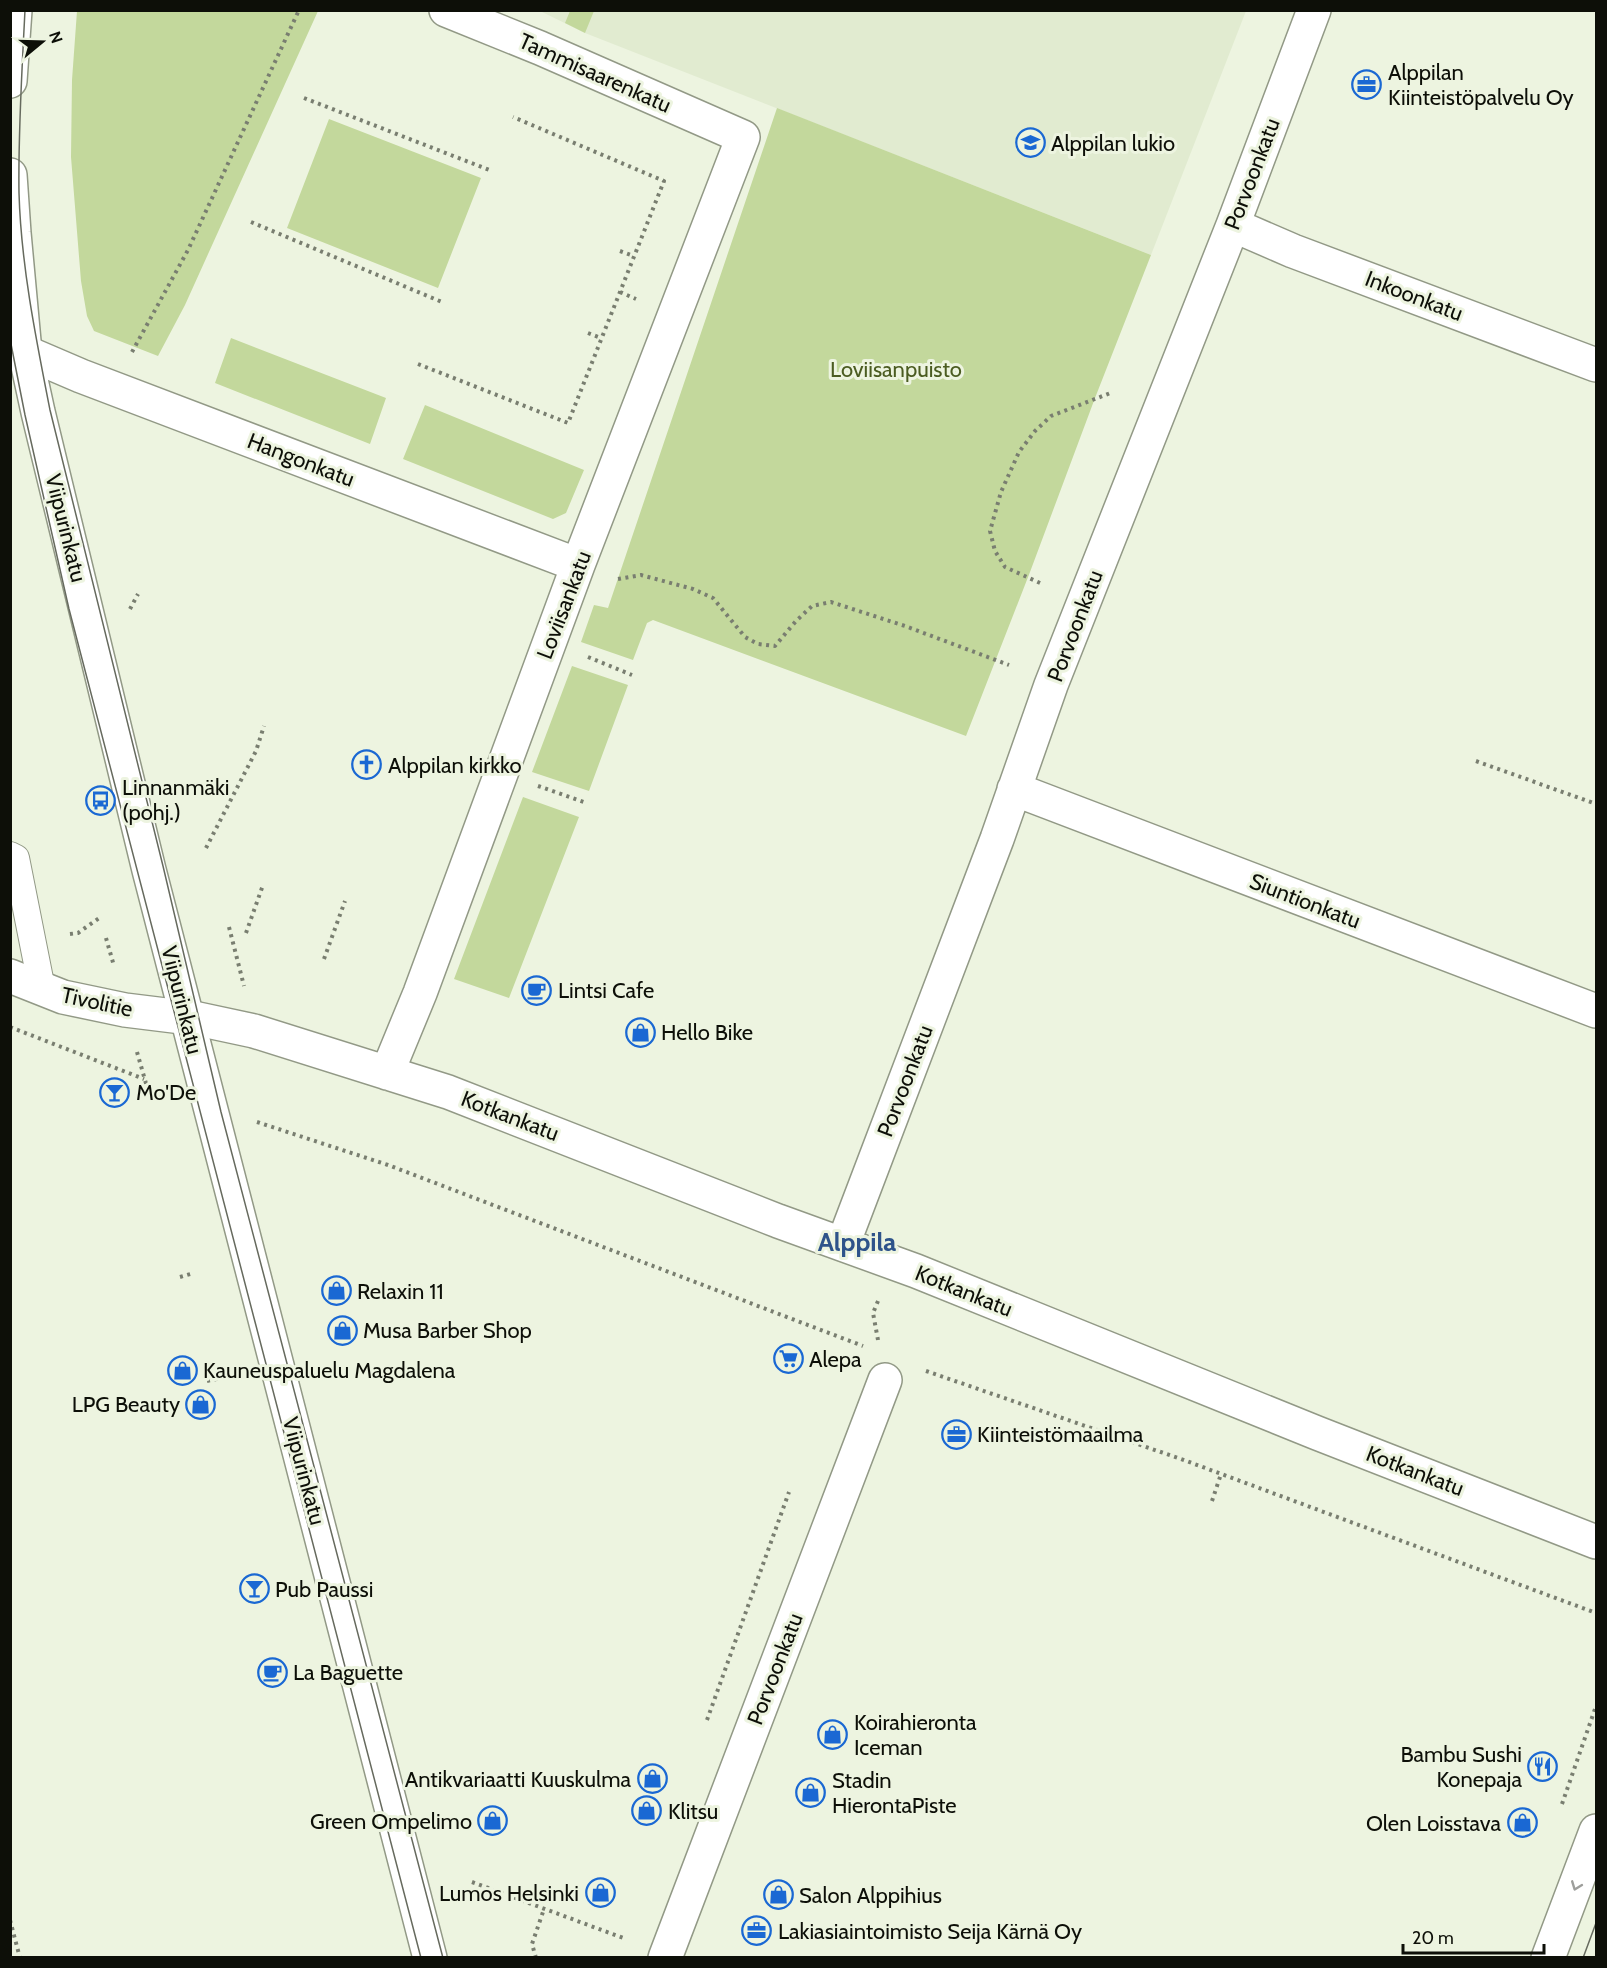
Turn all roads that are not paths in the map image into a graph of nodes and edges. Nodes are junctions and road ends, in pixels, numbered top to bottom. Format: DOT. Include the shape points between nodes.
graph roads {
  1 [pos="15,10"];
  2 [pos="446,10"];
  3 [pos="1314,10"];
  4 [pos="10,81"];
  5 [pos="743,137"];
  6 [pos="10,175"];
  7 [pos="1233,225"];
  8 [pos="18,353"];
  9 [pos="1596,365"];
  10 [pos="578,565"];
  11 [pos="1014,789"];
  12 [pos="10,855"];
  13 [pos="10,976"];
  14 [pos="42,989"];
  15 [pos="1596,1011"];
  16 [pos="187,1017"];
  17 [pos="387,1073"];
  18 [pos="843,1244"];
  19 [pos="885,1380"];
  20 [pos="1596,1542"];
  21 [pos="1596,1831"];
  22 [pos="430,1958"];
  23 [pos="665,1958"];
  24 [pos="1548,1958"];
  1 -- 4 [label="street"];
  2 -- 5 [label="street, Tammisaarenkatu"];
  3 -- 7 [label="street, Porvoonkatu"];
  5 -- 10 [label="street, Loviisankatu"];
  6 -- 8 [label="street, Viipurinkatu"];
  7 -- 9 [label="street, Inkoonkatu"];
  7 -- 11 [label="street, Porvoonkatu" via="1051,685"];
  8 -- 10 [label="street, Hangonkatu"];
  8 -- 16 [label="street, Viipurinkatu"];
  10 -- 17 [label="street, Loviisankatu"];
  11 -- 15 [label="street, Siuntionkatu"];
  11 -- 18 [label="street, Porvoonkatu"];
  12 -- 14 [label="lane" via="16,858"];
  13 -- 14 [label="street, Tivolitie"];
  14 -- 16 [label="street, Tivolitie" via="125,1010"];
  16 -- 17 [label="street, Kotkankatu" via="254,1031"];
  16 -- 22 [label="street, Viipurinkatu"];
  17 -- 18 [label="street, Kotkankatu" via="448,1092"];
  18 -- 20 [label="street, Kotkankatu"];
  19 -- 23 [label="street, Porvoonkatu"];
  21 -- 24 [label="street, one-way"];
}
